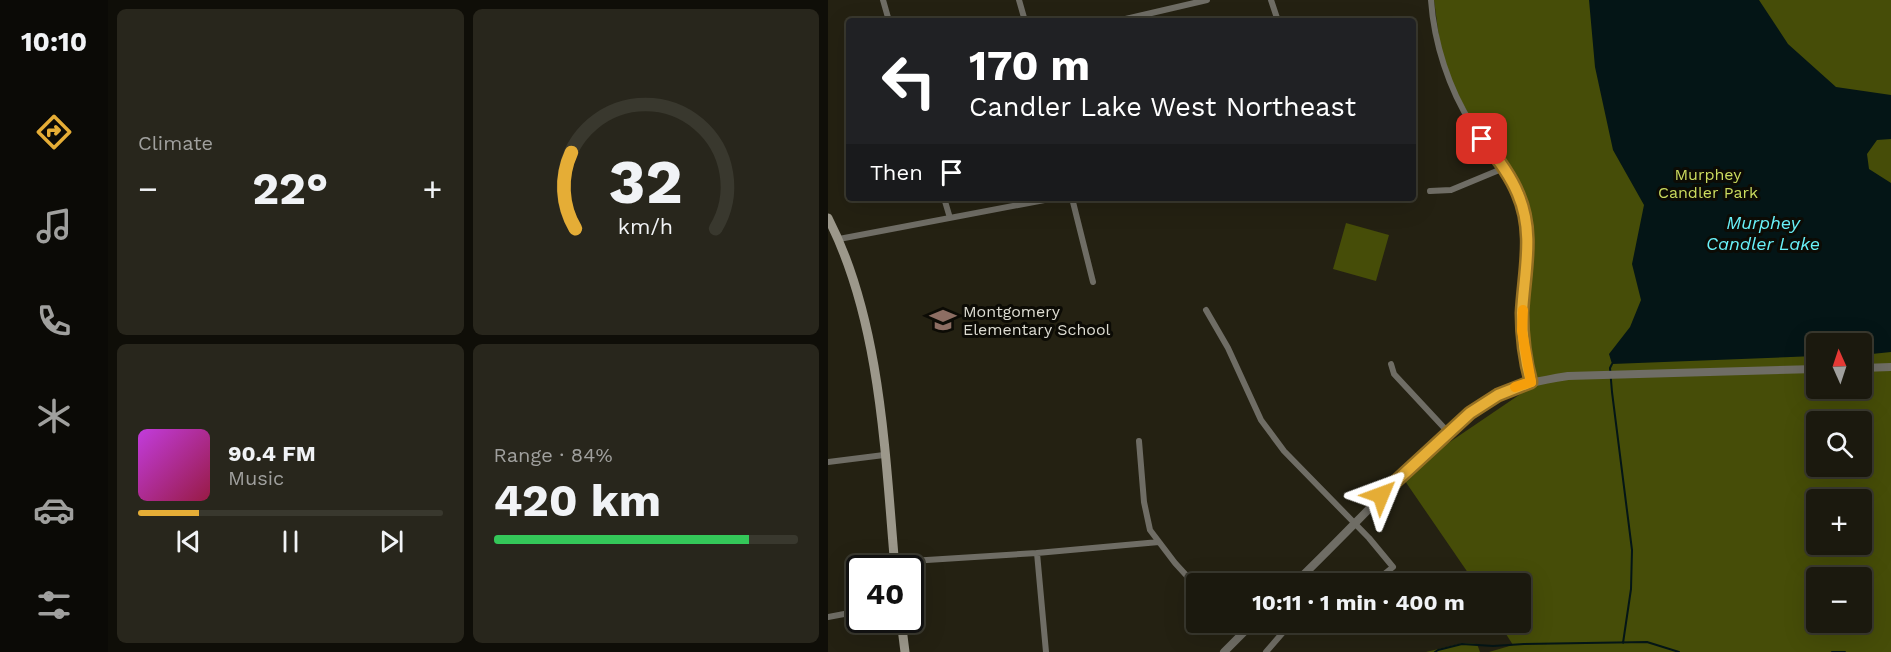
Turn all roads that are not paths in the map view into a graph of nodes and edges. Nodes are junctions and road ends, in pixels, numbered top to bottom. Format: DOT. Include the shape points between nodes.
graph roads {
  1 [pos="883,0"];
  2 [pos="1020,0"];
  3 [pos="1207,0"];
  4 [pos="1271,0"];
  5 [pos="1431,0"];
  6 [pos="889,18"];
  7 [pos="1024,18"];
  8 [pos="1130,18"];
  9 [pos="1277,18"];
  10 [pos="1504,168"];
  11 [pos="1430,191"];
  12 [pos="945,201"];
  13 [pos="1039,201"];
  14 [pos="1073,201"];
  15 [pos="828,218"];
  16 [pos="950,218"];
  17 [pos="839,239"];
  18 [pos="1093,282"];
  19 [pos="1206,310"];
  20 [pos="1391,364"];
  21 [pos="1891,367"];
  22 [pos="1872,368"];
  23 [pos="1806,369"];
  24 [pos="1531,382"];
  25 [pos="1448,432"];
  26 [pos="1139,441"];
  27 [pos="884,455"];
  28 [pos="828,462"];
  29 [pos="1354,522"];
  30 [pos="1159,542"];
  31 [pos="1037,553"];
  32 [pos="894,555"];
  33 [pos="924,563"];
  34 [pos="1305,573"];
  35 [pos="1386,573"];
  36 [pos="1186,575"];
  37 [pos="846,614"];
  38 [pos="828,617"];
  39 [pos="903,633"];
  40 [pos="1243,633"];
  41 [pos="1282,633"];
  42 [pos="905,652"];
  43 [pos="1046,652"];
  44 [pos="1224,652"];
  45 [pos="1266,652"];
  1 -- 6 [label="street"];
  2 -- 7 [label="street"];
  3 -- 8 [label="street"];
  4 -- 9 [label="street"];
  5 -- 10 [label="street" via="1439,47 1462,109"];
  10 -- 11 [label="street" via="1451,190"];
  10 -- 24 [label="street" via="1518,193 1527,227 1522,331"];
  12 -- 16 [label="street"];
  13 -- 16 [label="street"];
  14 -- 18 [label="street"];
  15 -- 17 [label="main road"];
  16 -- 17 [label="street"];
  17 -- 27 [label="main road" via="863,309"];
  19 -- 29 [label="street" via="1261,420 1284,451"];
  20 -- 25 [label="street" via="1394,374"];
  21 -- 22 [label="street"];
  23 -- 24 [label="street" via="1568,376"];
  24 -- 25 [label="street" via="1485,402"];
  25 -- 29 [label="street"];
  26 -- 30 [label="street" via="1144,502 1150,530"];
  27 -- 28 [label="street"];
  27 -- 32 [label="main road"];
  29 -- 34 [label="street"];
  29 -- 35 [label="street" via="1393,567"];
  30 -- 31 [label="street"];
  30 -- 36 [label="street"];
  31 -- 33 [label="street"];
  31 -- 43 [label="street"];
  37 -- 38 [label="street"];
  39 -- 42 [label="main road"];
  40 -- 44 [label="street"];
  41 -- 45 [label="street"];
}
